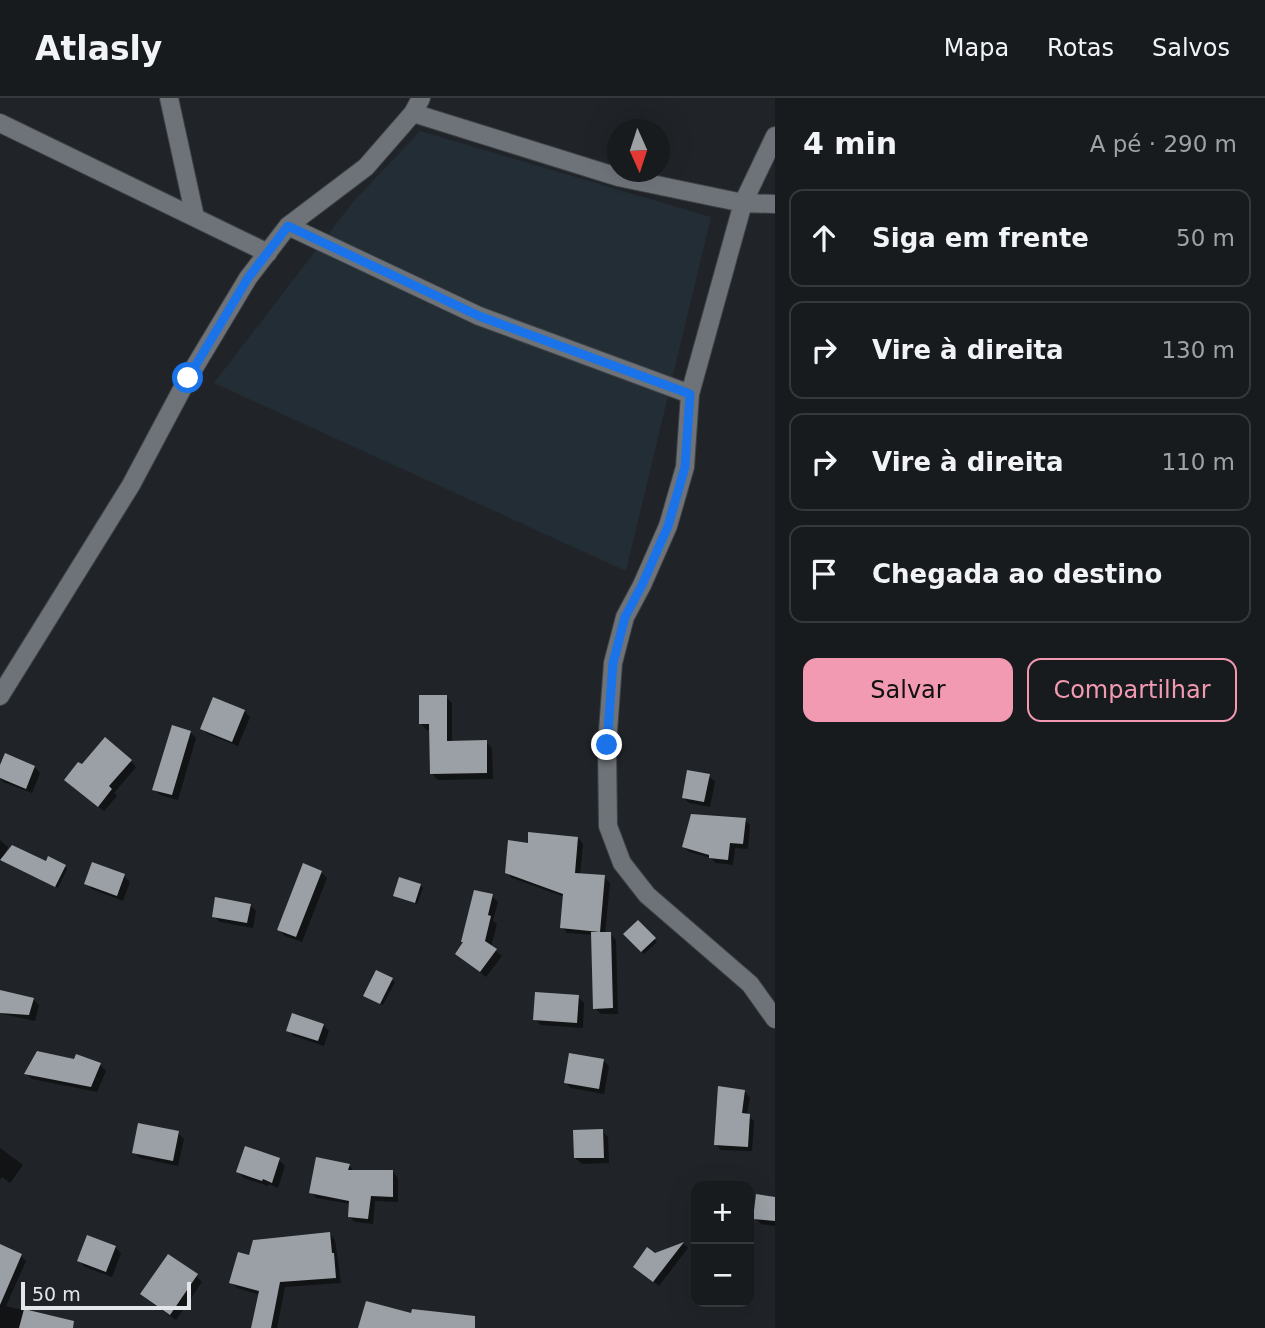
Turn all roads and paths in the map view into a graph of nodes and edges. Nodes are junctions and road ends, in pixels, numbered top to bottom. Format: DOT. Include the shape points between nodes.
graph roads {
  1 [pos="169,98"];
  2 [pos="417,105"];
  3 [pos="0,123"];
  4 [pos="775,136"];
  5 [pos="743,203"];
  6 [pos="775,204"];
  7 [pos="194,217"];
  8 [pos="288,226"];
  9 [pos="268,253"];
  10 [pos="690,394"];
  11 [pos="0,696"];
  12 [pos="775,1019"];
  1 -- 7 [label="street"];
  2 -- 5 [label="street" via="618,177"];
  2 -- 8 [label="street" via="366,167"];
  3 -- 7 [label="street"];
  4 -- 5 [label="street"];
  5 -- 6 [label="street"];
  5 -- 10 [label="street"];
  7 -- 9 [label="street"];
  8 -- 9 [label="street"];
  8 -- 10 [label="street" via="479,316"];
  9 -- 11 [label="street" via="248,278 131,485"];
  10 -- 12 [label="street" via="685,467 668,526 625,617 613,663 608,826 622,863 647,895 750,984"];
}
